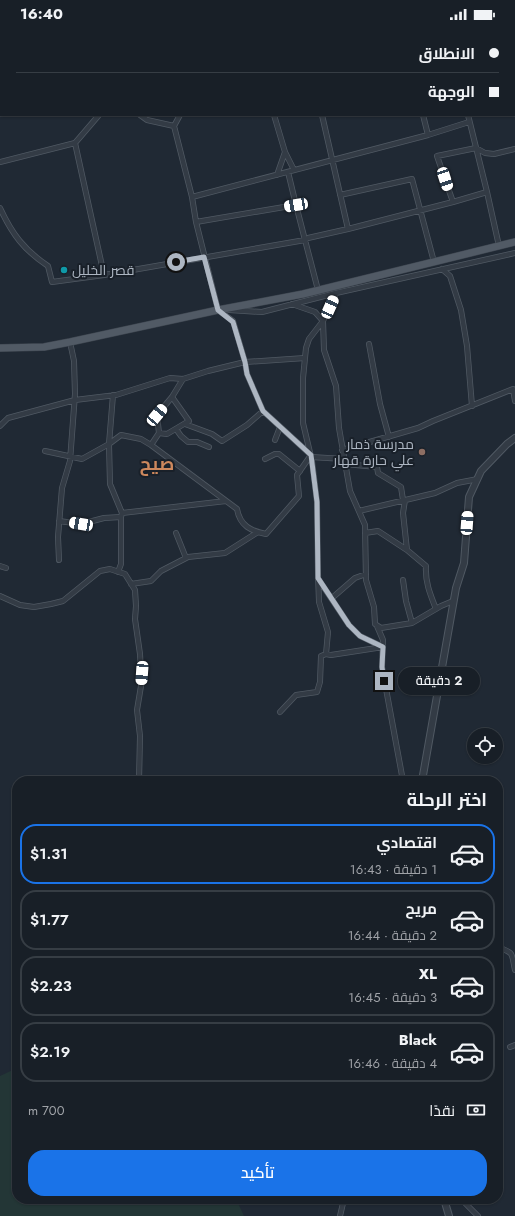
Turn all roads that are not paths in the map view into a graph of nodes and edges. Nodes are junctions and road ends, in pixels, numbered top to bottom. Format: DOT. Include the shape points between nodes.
graph roads {
  1 [pos="97,116"];
  2 [pos="141,116"];
  3 [pos="179,116"];
  4 [pos="274,116"];
  5 [pos="322,116"];
  6 [pos="423,116"];
  7 [pos="468,116"];
  8 [pos="469,122"];
  9 [pos="174,126"];
  10 [pos="428,135"];
  11 [pos="75,143"];
  12 [pos="476,148"];
  13 [pos="515,149"];
  14 [pos="285,152"];
  15 [pos="333,160"];
  16 [pos="0,162"];
  17 [pos="294,170"];
  18 [pos="288,172"];
  19 [pos="277,175"];
  20 [pos="487,192"];
  21 [pos="340,195"];
  22 [pos="192,197"];
  23 [pos="453,202"];
  24 [pos="296,205"];
  25 [pos="0,208"];
  26 [pos="420,210"];
  27 [pos="196,222"];
  28 [pos="348,230"];
  29 [pos="305,240"];
  30 [pos="515,242"];
  31 [pos="499,246"];
  32 [pos="515,252"];
  33 [pos="204,257"];
  34 [pos="434,262"];
  35 [pos="442,269"];
  36 [pos="104,274"];
  37 [pos="318,290"];
  38 [pos="336,293"];
  39 [pos="292,304"];
  40 [pos="218,310"];
  41 [pos="323,321"];
  42 [pos="70,342"];
  43 [pos="369,344"];
  44 [pos="0,348"];
  45 [pos="305,358"];
  46 [pos="245,362"];
  47 [pos="183,379"];
  48 [pos="113,395"];
  49 [pos="172,397"];
  50 [pos="75,400"];
  51 [pos="515,401"];
  52 [pos="472,406"];
  53 [pos="263,411"];
  54 [pos="185,424"];
  55 [pos="0,426"];
  56 [pos="280,427"];
  57 [pos="176,429"];
  58 [pos="160,433"];
  59 [pos="389,437"];
  60 [pos="515,438"];
  61 [pos="275,440"];
  62 [pos="109,444"];
  63 [pos="151,445"];
  64 [pos="209,447"];
  65 [pos="342,450"];
  66 [pos="45,451"];
  67 [pos="70,456"];
  68 [pos="311,456"];
  69 [pos="265,459"];
  70 [pos="345,461"];
  71 [pos="300,471"];
  72 [pos="478,479"];
  73 [pos="404,500"];
  74 [pos="226,501"];
  75 [pos="359,511"];
  76 [pos="121,515"];
  77 [pos="59,520"];
  78 [pos="258,532"];
  79 [pos="365,533"];
  80 [pos="176,534"];
  81 [pos="407,550"];
  82 [pos="186,558"];
  83 [pos="59,560"];
  84 [pos="0,566"];
  85 [pos="6,568"];
  86 [pos="118,572"];
  87 [pos="366,574"];
  88 [pos="318,578"];
  89 [pos="403,580"];
  90 [pos="132,584"];
  91 [pos="0,596"];
  92 [pos="332,598"];
  93 [pos="454,601"];
  94 [pos="436,609"];
  95 [pos="412,623"];
  96 [pos="377,626"];
  97 [pos="383,647"];
  98 [pos="326,654"];
  99 [pos="280,712"];
  100 [pos="139,776"];
  101 [pos="401,776"];
  102 [pos="423,776"];
  103 [pos="503,949"];
  104 [pos="515,970"];
  105 [pos="343,1204"];
  106 [pos="445,1204"];
  107 [pos="467,1204"];
  108 [pos="340,1216"];
  109 [pos="449,1216"];
  110 [pos="478,1216"];
  1 -- 11 [label="street"];
  2 -- 9 [label="street" via="147,120"];
  3 -- 9 [label="street"];
  4 -- 14 [label="street"];
  5 -- 15 [label="street"];
  6 -- 10 [label="street"];
  7 -- 8 [label="street"];
  8 -- 10 [label="street"];
  8 -- 12 [label="street"];
  9 -- 22 [label="street"];
  10 -- 15 [label="street"];
  11 -- 16 [label="street"];
  11 -- 36 [label="street"];
  12 -- 13 [label="street" via="494,154"];
  12 -- 20 [label="street"];
  12 -- 23 [label="street" via="437,156"];
  14 -- 17 [label="street"];
  14 -- 19 [label="street"];
  15 -- 17 [label="street"];
  15 -- 21 [label="street"];
  17 -- 18 [label="street"];
  18 -- 19 [label="street"];
  18 -- 24 [label="street"];
  19 -- 22 [label="street"];
  20 -- 23 [label="street"];
  20 -- 31 [label="street"];
  21 -- 26 [label="street" via="412,179"];
  21 -- 28 [label="street"];
  22 -- 27 [label="street"];
  23 -- 26 [label="street"];
  24 -- 27 [label="street"];
  24 -- 29 [label="street"];
  25 -- 36 [label="street" via="22,245 48,266 52,282"];
  26 -- 28 [label="street"];
  26 -- 34 [label="street"];
  27 -- 33 [label="street"];
  28 -- 29 [label="street"];
  29 -- 33 [label="street"];
  29 -- 37 [label="street"];
  30 -- 31 [label="main road"];
  31 -- 34 [label="main road"];
  32 -- 35 [label="street"];
  33 -- 36 [label="street"];
  33 -- 40 [label="street"];
  34 -- 37 [label="main road"];
  35 -- 38 [label="street"];
  35 -- 52 [label="street" via="450,276 461,310 468,346"];
  37 -- 40 [label="main road"];
  38 -- 39 [label="street"];
  38 -- 41 [label="street"];
  39 -- 40 [label="street" via="262,312"];
  39 -- 41 [label="street" via="315,312"];
  40 -- 42 [label="main road"];
  40 -- 46 [label="street" via="233,322"];
  41 -- 45 [label="street" via="309,339"];
  41 -- 65 [label="street" via="324,350 336,386"];
  42 -- 44 [label="main road" via="44,347"];
  42 -- 50 [label="street" via="74,361"];
  43 -- 59 [label="street"];
  45 -- 46 [label="street"];
  45 -- 68 [label="street" via="303,423"];
  46 -- 47 [label="street"];
  46 -- 53 [label="street" via="247,374"];
  47 -- 48 [label="street" via="170,378"];
  47 -- 49 [label="street"];
  48 -- 50 [label="street"];
  48 -- 62 [label="street"];
  49 -- 54 [label="street" via="189,421"];
  49 -- 58 [label="street" via="157,415"];
  50 -- 55 [label="street" via="8,418"];
  50 -- 67 [label="street"];
  51 -- 52 [label="street" via="512,389"];
  52 -- 59 [label="street"];
  53 -- 54 [label="street" via="222,441 212,434"];
  53 -- 56 [label="street"];
  54 -- 57 [label="street"];
  56 -- 61 [label="street"];
  56 -- 68 [label="street"];
  57 -- 58 [label="street" via="167,434"];
  57 -- 64 [label="street" via="188,442"];
  58 -- 63 [label="street"];
  59 -- 65 [label="street"];
  60 -- 72 [label="street" via="481,472"];
  62 -- 63 [label="street" via="121,435 141,439"];
  62 -- 67 [label="street" via="82,459"];
  62 -- 76 [label="street" via="110,484"];
  63 -- 74 [label="street"];
  65 -- 70 [label="street"];
  66 -- 67 [label="street"];
  67 -- 77 [label="street" via="62,488"];
  68 -- 70 [label="street"];
  68 -- 71 [label="street"];
  68 -- 88 [label="street" via="317,502"];
  69 -- 71 [label="street" via="279,454"];
  70 -- 73 [label="street" via="377,467 378,473 401,487"];
  70 -- 75 [label="street" via="350,491"];
  71 -- 78 [label="street" via="297,475 299,496 266,534"];
  72 -- 73 [label="street"];
  72 -- 93 [label="street" via="469,497 464,563"];
  73 -- 75 [label="street"];
  73 -- 81 [label="street"];
  74 -- 76 [label="street"];
  74 -- 78 [label="street" via="237,509 246,526"];
  75 -- 79 [label="street" via="365,525"];
  76 -- 77 [label="street" via="81,524"];
  76 -- 86 [label="street" via="121,564"];
  77 -- 83 [label="street"];
  78 -- 82 [label="street" via="225,552"];
  79 -- 81 [label="street" via="378,531"];
  79 -- 87 [label="street"];
  80 -- 82 [label="street"];
  81 -- 94 [label="street" via="426,566 428,589"];
  82 -- 90 [label="street" via="161,571 151,581"];
  84 -- 85 [label="street"];
  86 -- 90 [label="street" via="125,574"];
  86 -- 91 [label="street" via="110,569 100,571 64,601 51,604 27,606"];
  87 -- 92 [label="street" via="355,578"];
  87 -- 96 [label="street"];
  88 -- 92 [label="street"];
  88 -- 98 [label="street" via="319,602 328,632"];
  89 -- 95 [label="street"];
  90 -- 100 [label="street" via="135,590 135,619 142,673 136,710 140,736"];
  92 -- 97 [label="street" via="349,625 360,636"];
  93 -- 94 [label="street"];
  93 -- 102 [label="street"];
  94 -- 95 [label="street"];
  95 -- 96 [label="street" via="381,628"];
  96 -- 97 [label="street"];
  97 -- 98 [label="street"];
  97 -- 101 [label="street" via="382,667"];
  98 -- 99 [label="street" via="321,656 317,692 296,695"];
  103 -- 104 [label="street" via="512,953"];
  105 -- 108 [label="street"];
  106 -- 109 [label="street"];
  107 -- 110 [label="street"];
}
